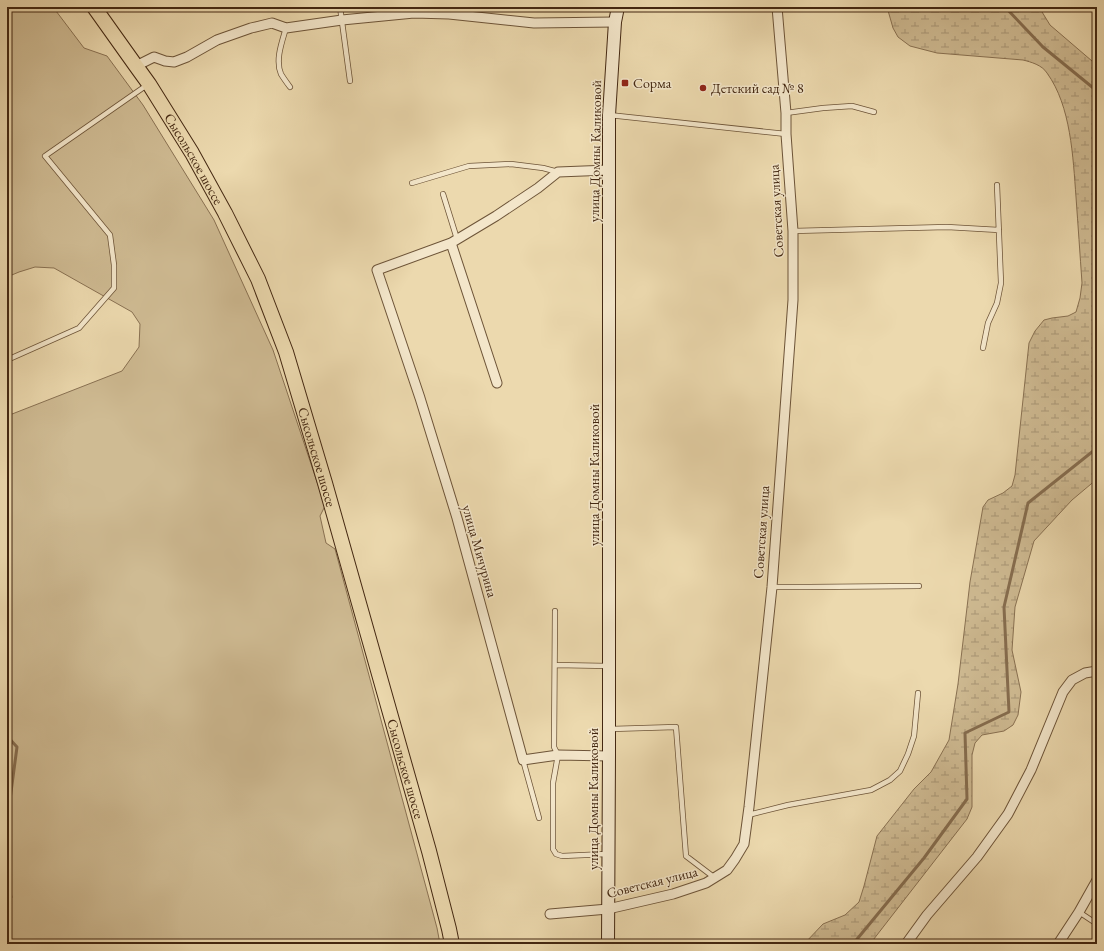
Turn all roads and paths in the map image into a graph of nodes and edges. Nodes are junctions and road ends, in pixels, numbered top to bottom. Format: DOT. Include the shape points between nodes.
graph roads {
  1 [pos="94,7"];
  2 [pos="340,7"];
  3 [pos="618,7"];
  4 [pos="777,7"];
  5 [pos="342,20"];
  6 [pos="615,22"];
  7 [pos="286,28"];
  8 [pos="136,66"];
  9 [pos="350,81"];
  10 [pos="149,84"];
  11 [pos="290,88"];
  12 [pos="874,112"];
  13 [pos="786,113"];
  14 [pos="609,115"];
  15 [pos="786,134"];
  16 [pos="609,170"];
  17 [pos="558,172"];
  18 [pos="412,183"];
  19 [pos="997,185"];
  20 [pos="443,194"];
  21 [pos="999,230"];
  22 [pos="793,231"];
  23 [pos="454,241"];
  24 [pos="983,348"];
  25 [pos="7,360"];
  26 [pos="497,383"];
  27 [pos="919,586"];
  28 [pos="772,587"];
  29 [pos="555,611"];
  30 [pos="555,665"];
  31 [pos="609,666"];
  32 [pos="1097,671"];
  33 [pos="918,693"];
  34 [pos="609,729"];
  35 [pos="558,755"];
  36 [pos="609,756"];
  37 [pos="523,760"];
  38 [pos="748,815"];
  39 [pos="539,818"];
  40 [pos="608,854"];
  41 [pos="715,878"];
  42 [pos="1097,880"];
  43 [pos="608,909"];
  44 [pos="1079,912"];
  45 [pos="550,914"];
  46 [pos="1097,924"];
  47 [pos="452,944"];
  48 [pos="608,944"];
  49 [pos="906,944"];
  50 [pos="1058,944"];
  1 -- 8 [label="highway, Сысольское шоссе"];
  2 -- 5 [label="lane"];
  3 -- 6 [label="main road, улица Домны Каликовой"];
  4 -- 13 [label="street, Советская улица"];
  5 -- 6 [label="street" via="414,13 534,23"];
  5 -- 7 [label="street"];
  5 -- 9 [label="lane"];
  6 -- 14 [label="main road, улица Домны Каликовой"];
  7 -- 8 [label="street" via="272,23 251,28 217,40 174,62 154,57"];
  7 -- 11 [label="lane" via="279,68"];
  8 -- 10 [label="highway, Сысольское шоссе"];
  10 -- 25 [label="lane" via="45,156 110,235 114,288 79,328"];
  10 -- 47 [label="highway, Сысольское шоссе" via="192,153 225,213 258,279 286,352 427,844"];
  12 -- 13 [label="lane" via="852,106"];
  13 -- 15 [label="street, Советская улица"];
  14 -- 15 [label="lane"];
  14 -- 16 [label="main road, улица Домны Каликовой"];
  15 -- 22 [label="street, Советская улица"];
  16 -- 17 [label="street"];
  16 -- 31 [label="main road, улица Домны Каликовой"];
  17 -- 18 [label="lane" via="512,164 469,166"];
  17 -- 23 [label="street" via="496,216"];
  19 -- 21 [label="lane"];
  20 -- 23 [label="lane"];
  21 -- 22 [label="lane" via="947,227"];
  21 -- 24 [label="lane" via="1001,283"];
  22 -- 28 [label="street, Советская улица" via="793,300"];
  23 -- 26 [label="street"];
  23 -- 37 [label="street, улица Мичурина" via="377,270 457,518"];
  27 -- 28 [label="lane"];
  28 -- 38 [label="street, Советская улица"];
  29 -- 30 [label="lane"];
  30 -- 31 [label="lane"];
  30 -- 35 [label="lane" via="554,747"];
  31 -- 34 [label="main road, улица Домны Каликовой"];
  32 -- 49 [label="street" via="1085,673 1072,680 1063,692 1031,770 1008,814 977,857 927,915"];
  33 -- 38 [label="lane" via="914,736 900,771 890,780 871,790"];
  34 -- 36 [label="main road, улица Домны Каликовой"];
  34 -- 41 [label="lane" via="676,727 686,856"];
  35 -- 36 [label="street"];
  35 -- 37 [label="street"];
  35 -- 40 [label="lane" via="553,783 553,849 556,854 562,856"];
  36 -- 40 [label="main road, улица Домны Каликовой"];
  37 -- 39 [label="lane"];
  38 -- 41 [label="street, Советская улица" via="744,844 736,859"];
  40 -- 43 [label="main road, улица Домны Каликовой"];
  41 -- 43 [label="street, Советская улица" via="673,894"];
  42 -- 44 [label="street"];
  43 -- 45 [label="street, Советская улица"];
  43 -- 48 [label="main road, улица Домны Каликовой"];
  44 -- 46 [label="lane"];
  44 -- 50 [label="street"];
}
